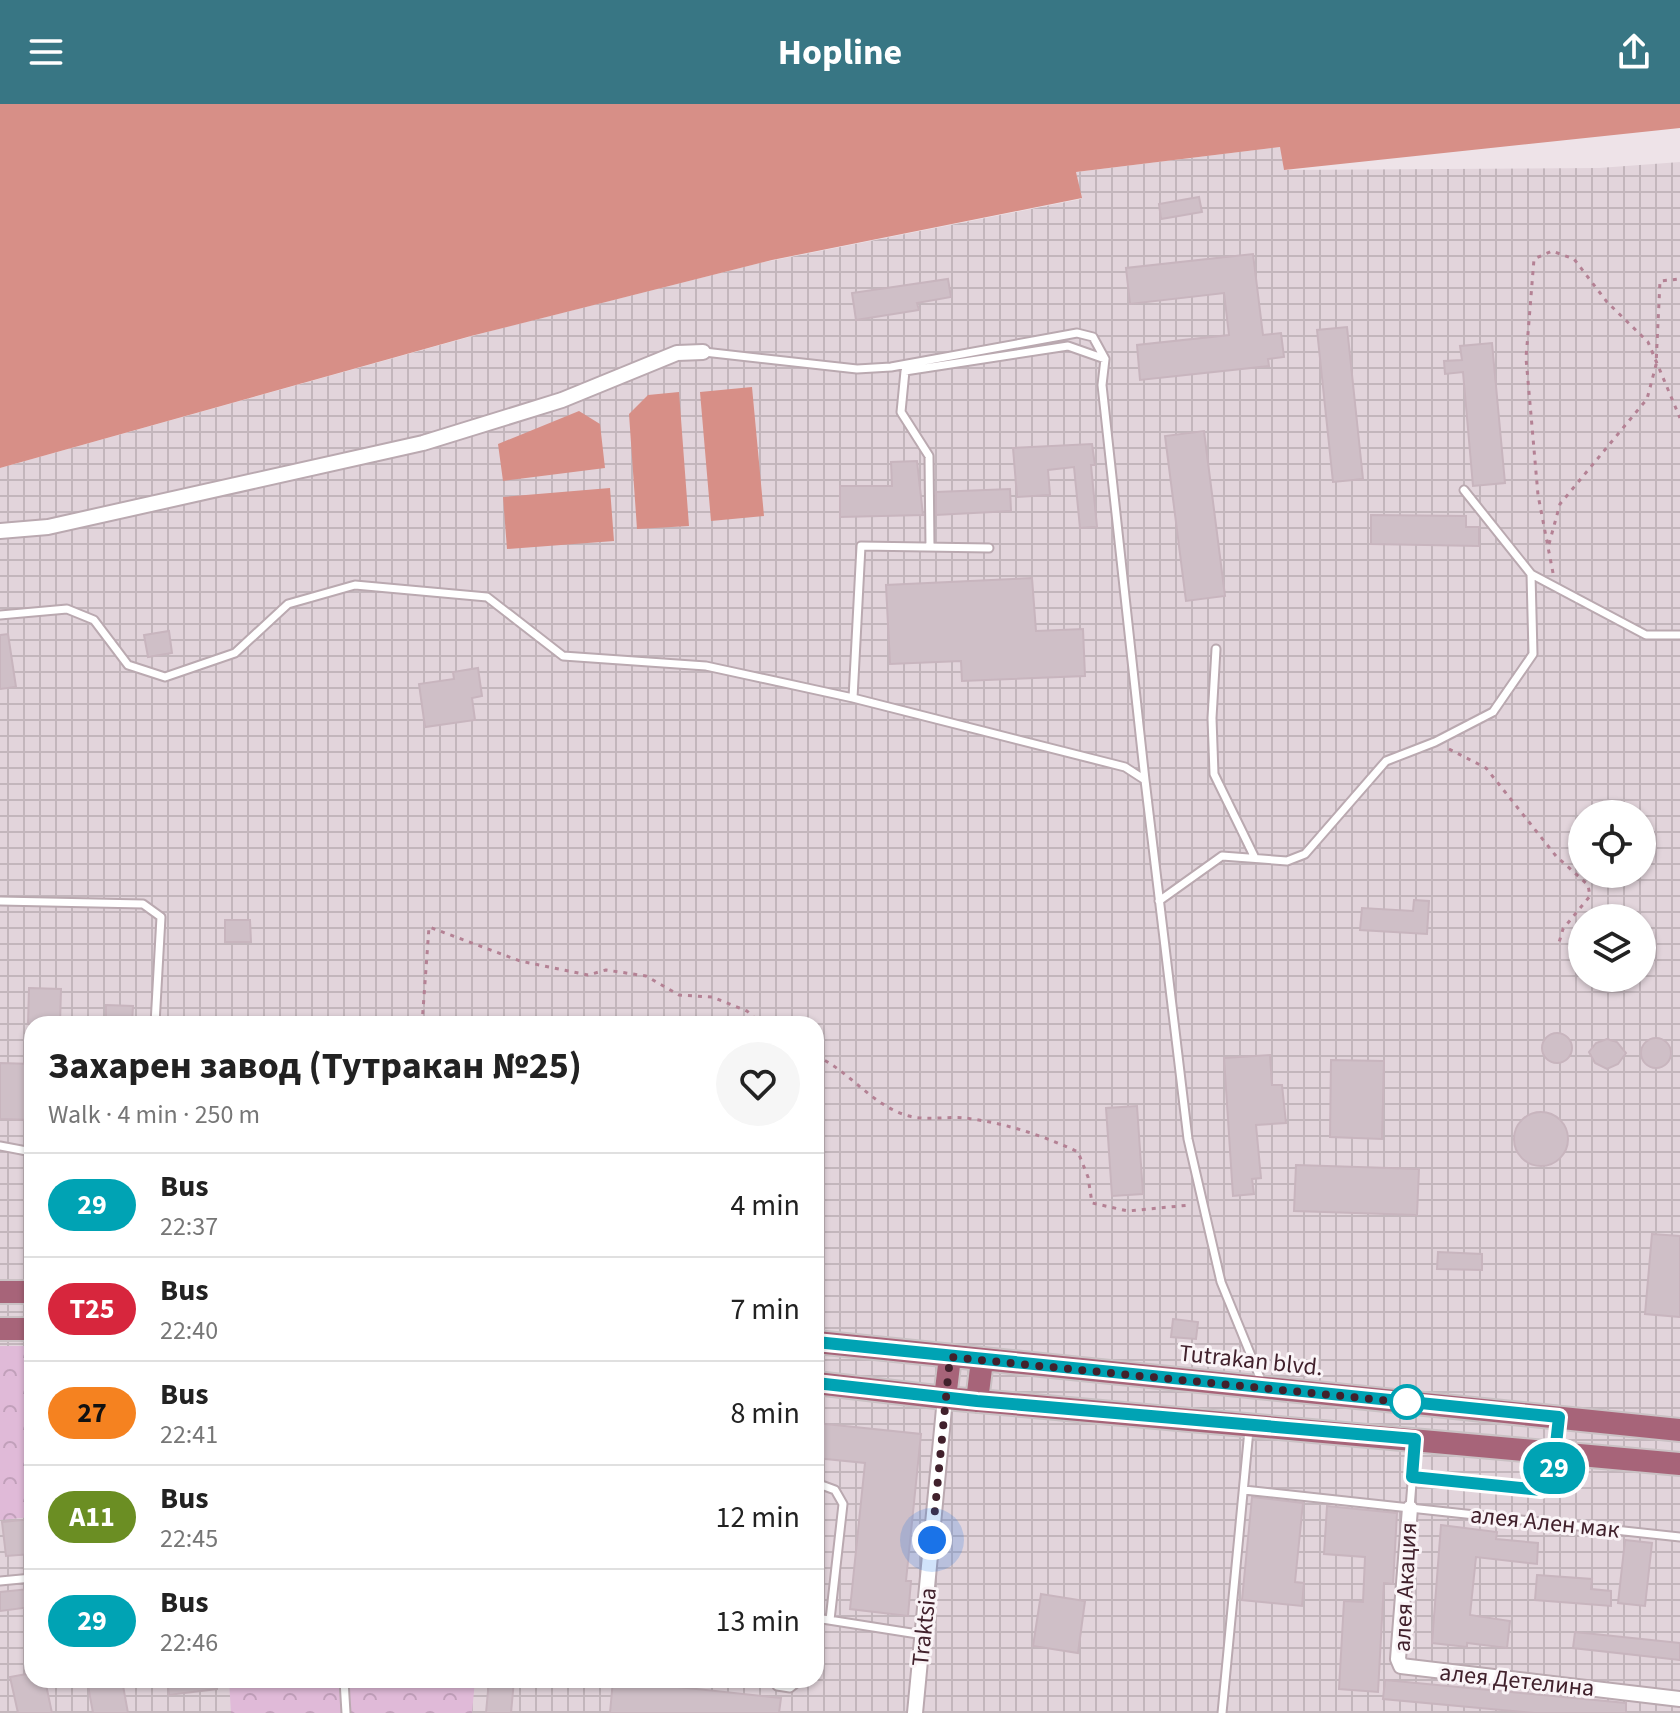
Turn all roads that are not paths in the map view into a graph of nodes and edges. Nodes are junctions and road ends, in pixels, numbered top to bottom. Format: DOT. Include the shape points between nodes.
graph roads {
  1 [pos="703,352"];
  2 [pos="1105,359"];
  3 [pos="1464,490"];
  4 [pos="0,531"];
  5 [pos="930,547"];
  6 [pos="989,548"];
  7 [pos="1531,574"];
  8 [pos="0,615"];
  9 [pos="1680,635"];
  10 [pos="1216,649"];
  11 [pos="853,698"];
  12 [pos="1145,780"];
  13 [pos="1255,858"];
  14 [pos="0,901"];
  15 [pos="1159,901"];
  16 [pos="155,1016"];
  17 [pos="0,1146"];
  18 [pos="24,1150"];
  19 [pos="0,1292"];
  20 [pos="24,1292"];
  21 [pos="0,1329"];
  22 [pos="24,1329"];
  23 [pos="824,1343"];
  24 [pos="950,1357"];
  25 [pos="982,1360"];
  26 [pos="824,1384"];
  27 [pos="1264,1387"];
  28 [pos="945,1398"];
  29 [pos="977,1401"];
  30 [pos="1559,1417"];
  31 [pos="1250,1424"];
  32 [pos="1680,1430"];
  33 [pos="1415,1439"];
  34 [pos="1555,1452"];
  35 [pos="1680,1464"];
  36 [pos="1412,1477"];
  37 [pos="824,1486"];
  38 [pos="1244,1490"];
  39 [pos="1410,1508"];
  40 [pos="1680,1537"];
  41 [pos="24,1579"];
  42 [pos="0,1581"];
  43 [pos="824,1619"];
  44 [pos="830,1620"];
  45 [pos="924,1635"];
  46 [pos="1401,1666"];
  47 [pos="344,1688"];
  48 [pos="1680,1699"];
  49 [pos="346,1713"];
  50 [pos="915,1713"];
  51 [pos="1222,1713"];
  1 -- 2 [label="lane" via="857,369 1077,333 1093,337"];
  1 -- 4 [label="street" via="677,353 562,400 423,443 62,524"];
  2 -- 5 [label="lane" via="1068,346 905,371 901,412 929,456"];
  2 -- 12 [label="lane" via="1102,385"];
  3 -- 7 [label="lane"];
  5 -- 6 [label="lane"];
  5 -- 11 [label="lane" via="861,546"];
  7 -- 9 [label="lane" via="1646,635"];
  7 -- 13 [label="lane" via="1533,654 1493,712 1386,761 1305,854 1287,861"];
  8 -- 11 [label="lane" via="67,609 94,620 128,665 165,677 235,653 288,604 355,585 487,597 563,656 706,666"];
  10 -- 13 [label="lane" via="1214,774"];
  11 -- 12 [label="lane" via="1125,767"];
  12 -- 15 [label="lane"];
  13 -- 15 [label="lane" via="1222,856"];
  14 -- 16 [label="lane" via="143,904 153,909 161,917"];
  15 -- 27 [label="lane" via="1201,1204 1221,1282"];
  17 -- 18 [label="lane"];
  19 -- 20 [label="main road"];
  21 -- 22 [label="main road"];
  23 -- 24 [label="main road, Tutrakan blvd."];
  24 -- 25 [label="main road, Tutrakan blvd."];
  24 -- 28 [label="main road"];
  25 -- 27 [label="main road, Tutrakan blvd."];
  25 -- 29 [label="main road"];
  26 -- 28 [label="main road"];
  27 -- 30 [label="main road, Tutrakan blvd."];
  28 -- 29 [label="main road"];
  28 -- 45 [label="street, Traktsia"];
  29 -- 31 [label="main road"];
  30 -- 32 [label="main road, Tutrakan blvd."];
  30 -- 34 [label="lane"];
  31 -- 33 [label="main road"];
  31 -- 38 [label="lane"];
  33 -- 34 [label="main road"];
  33 -- 36 [label="lane"];
  34 -- 35 [label="main road"];
  34 -- 36 [label="lane" via="1552,1481 1541,1490"];
  36 -- 39 [label="lane"];
  37 -- 44 [label="lane" via="835,1490 843,1504"];
  38 -- 39 [label="lane, алея Ален мак"];
  38 -- 51 [label="lane"];
  39 -- 40 [label="lane, алея Ален мак"];
  39 -- 46 [label="street, алея Акация"];
  41 -- 42 [label="lane"];
  43 -- 44 [label="lane"];
  44 -- 45 [label="lane"];
  45 -- 50 [label="street, Traktsia"];
  46 -- 48 [label="street, алея Детелина"];
  47 -- 49 [label="lane"];
}
